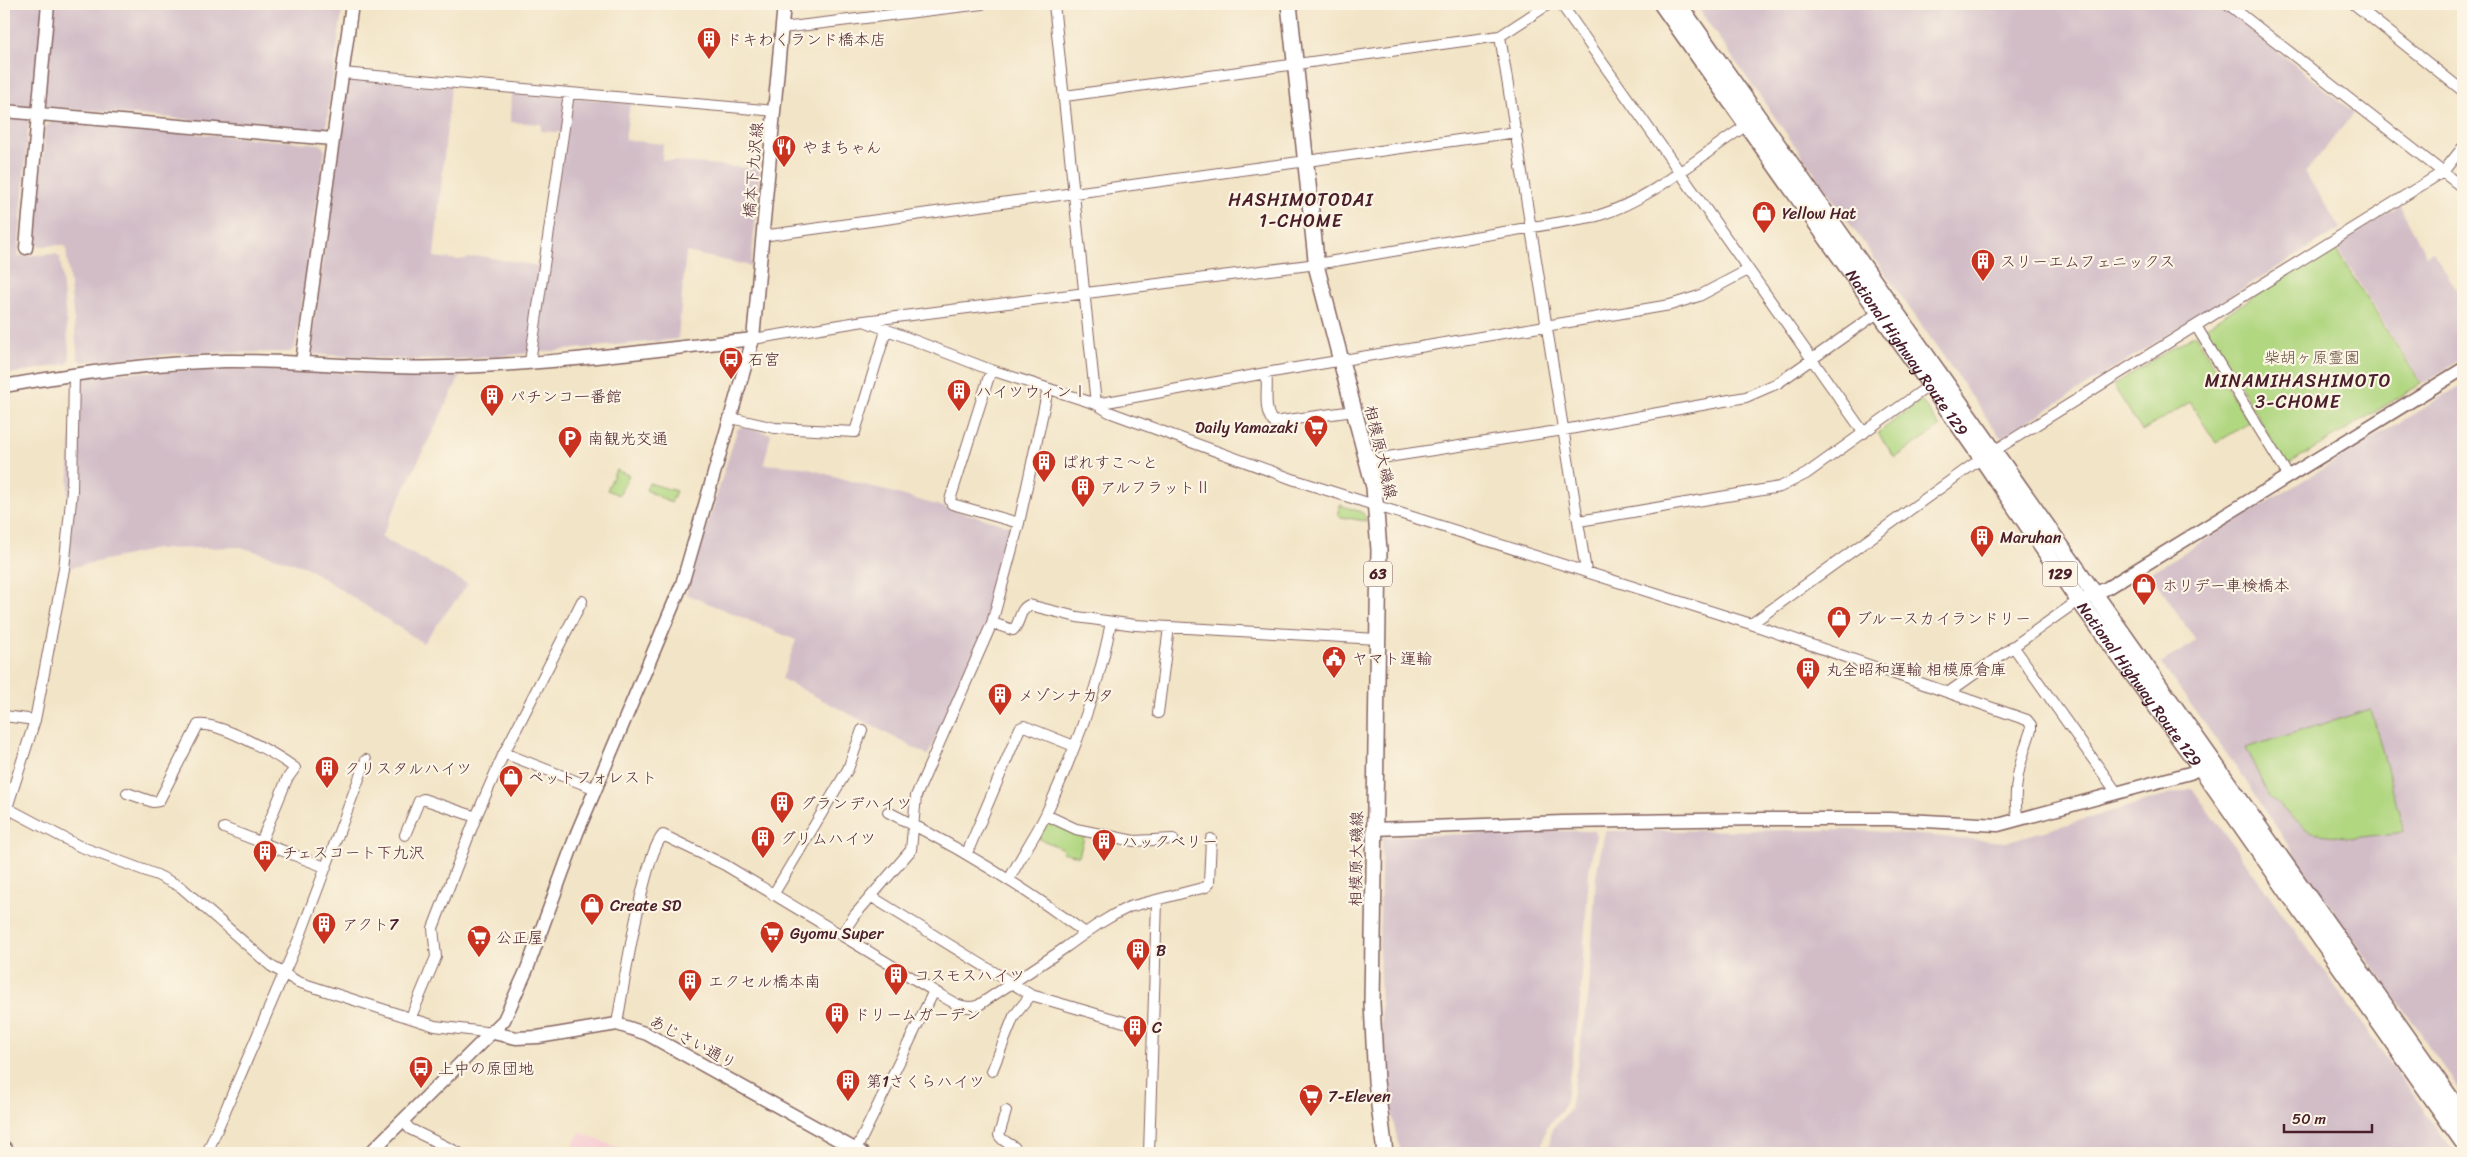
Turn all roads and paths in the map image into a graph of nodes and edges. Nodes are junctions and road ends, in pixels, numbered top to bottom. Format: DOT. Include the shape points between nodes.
graph roads {
  1 [pos="48,4"];
  2 [pos="352,4"];
  3 [pos="784,4"];
  4 [pos="982,4"];
  5 [pos="1054,4"];
  6 [pos="1289,4"];
  7 [pos="1549,4"];
  8 [pos="1561,4"];
  9 [pos="1662,4"];
  10 [pos="1678,4"];
  11 [pos="2228,4"];
  12 [pos="2354,4"];
  13 [pos="782,28"];
  14 [pos="1500,36"];
  15 [pos="1295,65"];
  16 [pos="342,73"];
  17 [pos="2463,91"];
  18 [pos="569,93"];
  19 [pos="1065,96"];
  20 [pos="4,111"];
  21 [pos="774,111"];
  22 [pos="39,114"];
  23 [pos="1747,125"];
  24 [pos="1516,132"];
  25 [pos="333,139"];
  26 [pos="2463,147"];
  27 [pos="1305,161"];
  28 [pos="1680,172"];
  29 [pos="2443,172"];
  30 [pos="2463,188"];
  31 [pos="1074,193"];
  32 [pos="1531,228"];
  33 [pos="762,236"];
  34 [pos="26,248"];
  35 [pos="1316,264"];
  36 [pos="1748,270"];
  37 [pos="1084,294"];
  38 [pos="1879,312"];
  39 [pos="864,321"];
  40 [pos="1547,324"];
  41 [pos="2196,326"];
  42 [pos="886,331"];
  43 [pos="753,339"];
  44 [pos="1813,359"];
  45 [pos="1340,360"];
  46 [pos="302,362"];
  47 [pos="530,362"];
  48 [pos="2463,368"];
  49 [pos="991,370"];
  50 [pos="1266,373"];
  51 [pos="74,374"];
  52 [pos="1930,384"];
  53 [pos="4,386"];
  54 [pos="1048,389"];
  55 [pos="1096,404"];
  56 [pos="1354,411"];
  57 [pos="732,418"];
  58 [pos="1564,430"];
  59 [pos="1864,433"];
  60 [pos="1988,455"];
  61 [pos="1368,460"];
  62 [pos="2289,477"];
  63 [pos="1376,504"];
  64 [pos="1579,521"];
  65 [pos="1019,523"];
  66 [pos="1586,571"];
  67 [pos="2097,594"];
  68 [pos="2079,600"];
  69 [pos="582,601"];
  70 [pos="1111,622"];
  71 [pos="992,623"];
  72 [pos="1751,624"];
  73 [pos="1169,627"];
  74 [pos="1377,639"];
  75 [pos="2013,646"];
  76 [pos="1949,692"];
  77 [pos="1158,713"];
  78 [pos="4,716"];
  79 [pos="35,720"];
  80 [pos="862,730"];
  81 [pos="1074,746"];
  82 [pos="504,753"];
  83 [pos="366,760"];
  84 [pos="2207,765"];
  85 [pos="596,789"];
  86 [pos="127,793"];
  87 [pos="2117,793"];
  88 [pos="5,811"];
  89 [pos="888,812"];
  90 [pos="1046,814"];
  91 [pos="476,818"];
  92 [pos="2018,820"];
  93 [pos="914,825"];
  94 [pos="224,828"];
  95 [pos="1374,829"];
  96 [pos="405,835"];
  97 [pos="1173,839"];
  98 [pos="1211,839"];
  99 [pos="261,842"];
  100 [pos="967,853"];
  101 [pos="325,867"];
  102 [pos="1009,880"];
  103 [pos="773,895"];
  104 [pos="872,897"];
  105 [pos="1157,900"];
  106 [pos="1084,932"];
  107 [pos="842,934"];
  108 [pos="283,974"];
  109 [pos="1011,983"];
  110 [pos="934,991"];
  111 [pos="1030,995"];
  112 [pos="411,1018"];
  113 [pos="1124,1022"];
  114 [pos="617,1024"];
  115 [pos="493,1033"];
  116 [pos="992,1071"];
  117 [pos="1006,1111"];
  118 [pos="2463,1116"];
  119 [pos="403,1121"];
  120 [pos="2463,1142"];
  121 [pos="4,1147"];
  122 [pos="374,1151"];
  123 [pos="859,1152"];
  124 [pos="9,1153"];
  125 [pos="207,1153"];
  126 [pos="459,1153"];
  127 [pos="1018,1153"];
  128 [pos="1149,1153"];
  129 [pos="1385,1153"];
  1 -- 22 [label="street"];
  2 -- 16 [label="street"];
  3 -- 13 [label="street, 橋本下九沢線"];
  4 -- 13 [label="street"];
  5 -- 19 [label="street"];
  6 -- 15 [label="main road, 相模原大磯線 / 63"];
  7 -- 14 [label="street"];
  8 -- 28 [label="street"];
  9 -- 23 [label="highway, National Highway Route 129 / 129"];
  10 -- 60 [label="highway, National Highway Route 129 / 129"];
  11 -- 29 [label="street"];
  12 -- 17 [label="street"];
  13 -- 21 [label="street, 橋本下九沢線"];
  14 -- 15 [label="street"];
  14 -- 24 [label="street"];
  15 -- 19 [label="street"];
  15 -- 27 [label="main road, 相模原大磯線 / 63"];
  16 -- 18 [label="street"];
  16 -- 25 [label="street"];
  18 -- 21 [label="street"];
  18 -- 47 [label="street"];
  19 -- 31 [label="street"];
  20 -- 22 [label="street"];
  21 -- 33 [label="street, 橋本下九沢線"];
  22 -- 25 [label="street"];
  22 -- 34 [label="street"];
  23 -- 28 [label="street"];
  23 -- 38 [label="highway, National Highway Route 129 / 129"];
  24 -- 27 [label="street"];
  24 -- 32 [label="street"];
  25 -- 46 [label="street"];
  26 -- 29 [label="street"];
  27 -- 31 [label="street"];
  27 -- 35 [label="main road, 相模原大磯線 / 63"];
  28 -- 32 [label="street" via="1611,212"];
  28 -- 36 [label="street"];
  29 -- 30 [label="street"];
  29 -- 41 [label="street"];
  31 -- 33 [label="street"];
  31 -- 37 [label="street"];
  32 -- 35 [label="street"];
  32 -- 40 [label="street"];
  33 -- 43 [label="street, 橋本下九沢線"];
  35 -- 37 [label="street"];
  35 -- 45 [label="main road, 相模原大磯線 / 63"];
  36 -- 40 [label="street" via="1686,301"];
  36 -- 44 [label="street"];
  37 -- 39 [label="street"];
  37 -- 55 [label="street"];
  38 -- 44 [label="street"];
  38 -- 52 [label="highway, National Highway Route 129 / 129"];
  39 -- 42 [label="street"];
  39 -- 43 [label="street"];
  40 -- 45 [label="street"];
  40 -- 58 [label="street"];
  41 -- 60 [label="street"];
  41 -- 62 [label="street"];
  42 -- 49 [label="street"];
  42 -- 57 [label="street" via="855,432 774,428"];
  43 -- 47 [label="street"];
  43 -- 57 [label="street, 橋本下九沢線"];
  44 -- 58 [label="street" via="1778,383 1746,397"];
  44 -- 59 [label="street"];
  45 -- 50 [label="street"];
  45 -- 56 [label="main road, 相模原大磯線 / 63"];
  46 -- 47 [label="street" via="438,368"];
  46 -- 51 [label="street" via="161,364"];
  48 -- 62 [label="street"];
  49 -- 54 [label="street"];
  49 -- 65 [label="street" via="950,500 952,504"];
  50 -- 55 [label="street"];
  50 -- 56 [label="street" via="1268,382 1265,390 1273,422"];
  51 -- 53 [label="street"];
  51 -- 79 [label="street" via="72,491 64,569"];
  52 -- 59 [label="street"];
  52 -- 60 [label="highway, National Highway Route 129 / 129"];
  54 -- 55 [label="street"];
  54 -- 65 [label="street"];
  55 -- 63 [label="street" via="1116,415 1224,456"];
  56 -- 61 [label="main road, 相模原大磯線 / 63"];
  57 -- 85 [label="street, 橋本下九沢線" via="682,584"];
  58 -- 61 [label="street"];
  58 -- 64 [label="street"];
  59 -- 64 [label="street" via="1806,474 1780,487"];
  60 -- 67 [label="highway, National Highway Route 129 / 129"];
  60 -- 68 [label="highway, National Highway Route 129 / 129"];
  60 -- 72 [label="street"];
  61 -- 63 [label="main road, 相模原大磯線 / 63"];
  62 -- 67 [label="street"];
  63 -- 66 [label="street"];
  63 -- 74 [label="main road, 相模原大磯線 / 63" via="1379,550"];
  64 -- 66 [label="street"];
  65 -- 71 [label="street"];
  66 -- 72 [label="street"];
  67 -- 68 [label="street"];
  67 -- 84 [label="highway, National Highway Route 129 / 129"];
  68 -- 75 [label="street"];
  68 -- 84 [label="highway, National Highway Route 129 / 129"];
  69 -- 82 [label="street"];
  70 -- 71 [label="street" via="1029,605 1022,610 1013,630"];
  70 -- 73 [label="street"];
  70 -- 81 [label="street" via="1100,675"];
  71 -- 93 [label="street" via="916,796"];
  72 -- 76 [label="street"];
  73 -- 74 [label="street"];
  73 -- 77 [label="street"];
  74 -- 95 [label="main road, 相模原大磯線 / 63"];
  75 -- 76 [label="street"];
  75 -- 87 [label="street"];
  76 -- 92 [label="street" via="2030,723 2031,730 2017,779"];
  78 -- 79 [label="street"];
  79 -- 88 [label="street"];
  80 -- 103 [label="street" via="848,769"];
  81 -- 90 [label="street"];
  81 -- 100 [label="street" via="1024,726 1020,728"];
  82 -- 85 [label="street"];
  82 -- 91 [label="street"];
  83 -- 101 [label="street"];
  84 -- 87 [label="street"];
  84 -- 118 [label="highway, National Highway Route 129 / 129"];
  84 -- 120 [label="highway, National Highway Route 129 / 129"];
  85 -- 115 [label="street, 橋本下九沢線" via="520,987 504,1020"];
  86 -- 99 [label="street" via="159,801 198,724 236,736 277,755 295,768 287,779"];
  87 -- 92 [label="street"];
  88 -- 108 [label="street" via="79,846 157,875 180,888"];
  89 -- 93 [label="street"];
  90 -- 97 [label="street" via="1076,829 1134,841"];
  90 -- 102 [label="street"];
  91 -- 96 [label="street" via="423,799 419,801"];
  91 -- 112 [label="street" via="433,928 436,957"];
  92 -- 95 [label="street" via="1998,825 1889,819 1680,820"];
  93 -- 100 [label="street"];
  93 -- 104 [label="street" via="911,850"];
  94 -- 99 [label="street"];
  95 -- 129 [label="main road, 相模原大磯線 / 63" via="1372,1003 1376,1081"];
  98 -- 105 [label="street" via="1209,883 1206,887"];
  99 -- 101 [label="street"];
  100 -- 102 [label="street"];
  101 -- 108 [label="street"];
  102 -- 106 [label="street"];
  103 -- 107 [label="street"];
  103 -- 114 [label="street" via="725,865 666,834 661,836 640,900"];
  104 -- 107 [label="street"];
  104 -- 109 [label="street"];
  105 -- 106 [label="street" via="1123,910"];
  105 -- 128 [label="street"];
  106 -- 109 [label="street"];
  107 -- 110 [label="street"];
  108 -- 112 [label="street" via="314,989"];
  108 -- 125 [label="street"];
  109 -- 110 [label="street" via="979,1005 969,1008 963,1008"];
  109 -- 111 [label="street"];
  110 -- 123 [label="street"];
  111 -- 113 [label="street"];
  111 -- 116 [label="street" via="1014,1016"];
  112 -- 115 [label="street" via="435,1026"];
  114 -- 115 [label="street, あじさい通り" via="538,1037 516,1038"];
  114 -- 123 [label="street, あじさい通り" via="647,1034"];
  115 -- 119 [label="street, 橋本下九沢線"];
  117 -- 127 [label="street" via="999,1135 1017,1148"];
  119 -- 122 [label="street, 橋本下九沢線"];
  119 -- 126 [label="street" via="410,1129"];
  121 -- 124 [label="street"];
}
